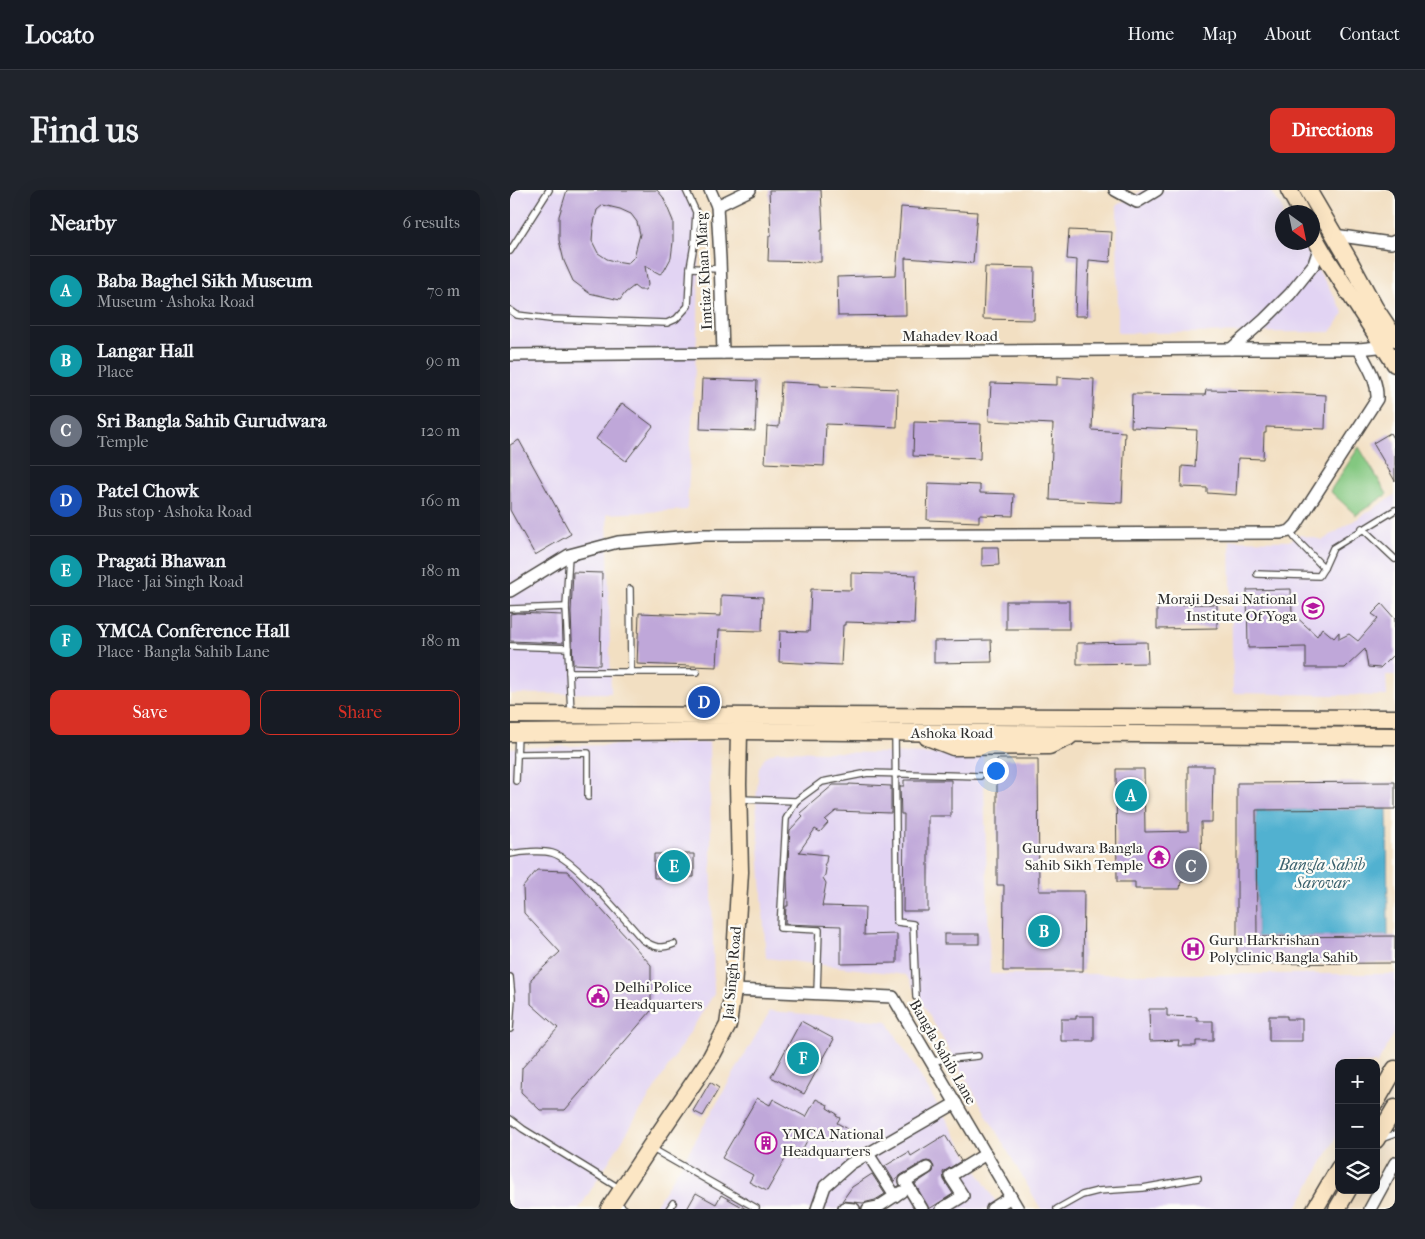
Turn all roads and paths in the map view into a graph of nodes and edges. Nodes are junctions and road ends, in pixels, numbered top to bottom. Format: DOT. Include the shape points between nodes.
graph roads {
  1 [pos="549,190"];
  2 [pos="686,190"];
  3 [pos="710,190"];
  4 [pos="750,190"];
  5 [pos="1115,190"];
  6 [pos="1157,190"];
  7 [pos="1289,190"];
  8 [pos="1308,190"];
  9 [pos="1297,205"];
  10 [pos="717,206"];
  11 [pos="1334,235"];
  12 [pos="1395,242"];
  13 [pos="1320,245"];
  14 [pos="1315,250"];
  15 [pos="510,251"];
  16 [pos="690,268"];
  17 [pos="720,269"];
  18 [pos="510,310"];
  19 [pos="1391,342"];
  20 [pos="1231,349"];
  21 [pos="1359,349"];
  22 [pos="723,353"];
  23 [pos="510,356"];
  24 [pos="1395,364"];
  25 [pos="1395,510"];
  26 [pos="1362,528"];
  27 [pos="1290,531"];
  28 [pos="569,555"];
  29 [pos="1395,559"];
  30 [pos="1324,568"];
  31 [pos="1257,574"];
  32 [pos="630,589"];
  33 [pos="510,591"];
  34 [pos="566,607"];
  35 [pos="510,609"];
  36 [pos="510,646"];
  37 [pos="568,648"];
  38 [pos="569,672"];
  39 [pos="630,672"];
  40 [pos="697,672"];
  41 [pos="510,715"];
  42 [pos="571,715"];
  43 [pos="1395,718"];
  44 [pos="739,731"];
  45 [pos="514,733"];
  46 [pos="895,733"];
  47 [pos="1395,736"];
  48 [pos="517,754"];
  49 [pos="896,774"];
  50 [pos="980,776"];
  51 [pos="516,781"];
  52 [pos="588,797"];
  53 [pos="738,799"];
  54 [pos="796,802"];
  55 [pos="510,854"];
  56 [pos="674,944"];
  57 [pos="510,977"];
  58 [pos="733,990"];
  59 [pos="817,993"];
  60 [pos="916,997"];
  61 [pos="510,1029"];
  62 [pos="978,1056"];
  63 [pos="930,1061"];
  64 [pos="1392,1080"];
  65 [pos="1380,1097"];
  66 [pos="1380,1101"];
  67 [pos="956,1104"];
  68 [pos="1395,1107"];
  69 [pos="510,1120"];
  70 [pos="1380,1133"];
  71 [pos="1395,1134"];
  72 [pos="1380,1139"];
  73 [pos="650,1147"];
  74 [pos="868,1154"];
  75 [pos="986,1154"];
  76 [pos="927,1168"];
  77 [pos="1394,1169"];
  78 [pos="1335,1175"];
  79 [pos="1198,1178"];
  80 [pos="910,1188"];
  81 [pos="1346,1194"];
  82 [pos="895,1196"];
  83 [pos="1011,1197"];
  84 [pos="617,1202"];
  85 [pos="673,1203"];
  86 [pos="756,1208"];
  87 [pos="669,1209"];
  88 [pos="817,1209"];
  89 [pos="868,1209"];
  90 [pos="922,1209"];
  91 [pos="942,1209"];
  92 [pos="992,1209"];
  93 [pos="1018,1209"];
  94 [pos="1057,1209"];
  95 [pos="1316,1209"];
  96 [pos="1337,1209"];
  97 [pos="1370,1209"];
  1 -- 15 [label="lane"];
  2 -- 16 [label="lane" via="696,212"];
  3 -- 10 [label="street, Imtiaz Khan Marg"];
  4 -- 10 [label="street"];
  5 -- 6 [label="street" via="1137,202"];
  7 -- 9 [label="main road"];
  8 -- 11 [label="main road"];
  10 -- 17 [label="street, Imtiaz Khan Marg"];
  11 -- 12 [label="street"];
  11 -- 19 [label="main road"];
  13 -- 19 [label="main road"];
  14 -- 20 [label="street" via="1314,264 1290,294"];
  16 -- 17 [label="lane"];
  16 -- 18 [label="lane" via="688,306 676,319 666,323 550,318 517,315"];
  17 -- 22 [label="street, Imtiaz Khan Marg"];
  19 -- 21 [label="street, Mahadev Road"];
  19 -- 24 [label="main road"];
  20 -- 21 [label="street, Mahadev Road"];
  20 -- 22 [label="street, Mahadev Road"];
  21 -- 27 [label="street" via="1375,380 1377,399"];
  22 -- 23 [label="street, Mahadev Road"];
  25 -- 26 [label="lane"];
  26 -- 29 [label="lane"];
  26 -- 30 [label="lane" via="1333,548"];
  27 -- 28 [label="street" via="1281,534 704,535 618,542"];
  27 -- 30 [label="lane"];
  28 -- 33 [label="street"];
  28 -- 34 [label="lane"];
  30 -- 31 [label="lane" via="1319,576"];
  32 -- 39 [label="lane"];
  34 -- 35 [label="lane"];
  34 -- 37 [label="lane"];
  36 -- 37 [label="lane"];
  37 -- 38 [label="lane"];
  38 -- 39 [label="lane"];
  38 -- 42 [label="lane"];
  39 -- 40 [label="lane"];
  41 -- 42 [label="main road, Ashoka Road"];
  42 -- 43 [label="main road, Ashoka Road"];
  44 -- 45 [label="main road, Ashoka Road"];
  44 -- 46 [label="main road, Ashoka Road"];
  44 -- 53 [label="main road, Jai Singh Road"];
  45 -- 48 [label="lane"];
  46 -- 47 [label="main road, Ashoka Road" via="916,733 953,747 1049,746 1075,734"];
  46 -- 49 [label="lane"];
  48 -- 51 [label="lane"];
  48 -- 52 [label="lane" via="588,753"];
  49 -- 50 [label="lane"];
  49 -- 54 [label="lane" via="868,773 822,782"];
  49 -- 60 [label="lane" via="897,922 913,924"];
  53 -- 54 [label="lane"];
  53 -- 58 [label="main road, Jai Singh Road" via="740,872"];
  54 -- 59 [label="lane" via="786,819 780,928 819,930"];
  55 -- 56 [label="lane" via="552,853 569,863 588,881 643,940 664,948"];
  57 -- 61 [label="lane"];
  58 -- 59 [label="street, Bangla Sahib Lane"];
  58 -- 73 [label="main road, Jai Singh Road" via="728,1025 712,1057"];
  59 -- 63 [label="street, Bangla Sahib Lane" via="893,997"];
  62 -- 63 [label="lane"];
  63 -- 67 [label="street, Bangla Sahib Lane"];
  64 -- 65 [label="main road"];
  66 -- 68 [label="main road"];
  67 -- 74 [label="street"];
  67 -- 75 [label="street, Bangla Sahib Lane"];
  68 -- 70 [label="main road"];
  69 -- 84 [label="lane"];
  71 -- 72 [label="lane"];
  73 -- 84 [label="main road, Jai Singh Road"];
  73 -- 86 [label="lane"];
  74 -- 82 [label="street"];
  74 -- 88 [label="street" via="850,1164 825,1186"];
  75 -- 83 [label="street, Bangla Sahib Lane"];
  75 -- 91 [label="street" via="950,1176 963,1196"];
  76 -- 80 [label="street" via="906,1181"];
  77 -- 97 [label="street"];
  78 -- 95 [label="main road"];
  79 -- 94 [label="lane" via="1143,1188 1098,1191 1082,1195"];
  80 -- 82 [label="street"];
  80 -- 90 [label="street"];
  81 -- 96 [label="main road"];
  82 -- 89 [label="street" via="878,1207"];
  83 -- 92 [label="street"];
  83 -- 93 [label="street, Bangla Sahib Lane"];
  85 -- 87 [label="lane"];
}
